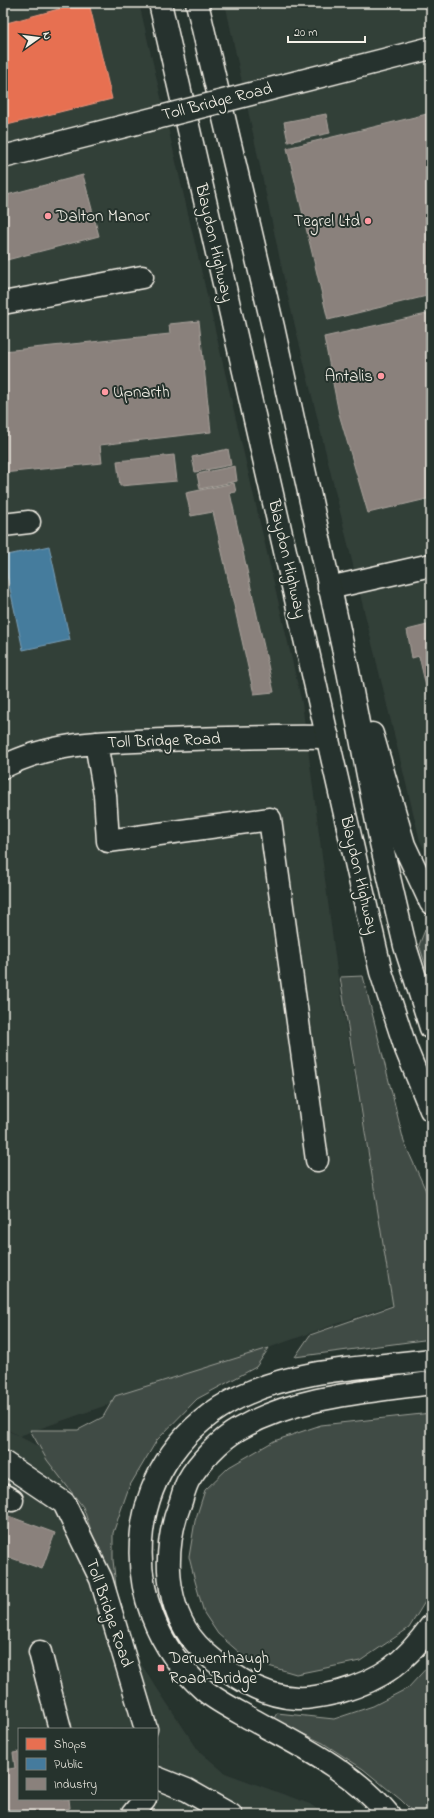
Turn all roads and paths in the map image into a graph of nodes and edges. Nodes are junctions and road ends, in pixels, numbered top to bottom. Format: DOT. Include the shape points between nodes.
graph roads {
  1 [pos="160,3"];
  2 [pos="196,3"];
  3 [pos="431,48"];
  4 [pos="3,157"];
  5 [pos="142,277"];
  6 [pos="3,303"];
  7 [pos="29,522"];
  8 [pos="3,525"];
  9 [pos="431,565"];
  10 [pos="329,588"];
  11 [pos="348,671"];
  12 [pos="328,738"];
  13 [pos="96,743"];
  14 [pos="3,767"];
  15 [pos="431,903"];
  16 [pos="431,1028"];
  17 [pos="431,1110"];
  18 [pos="317,1160"];
  19 [pos="431,1360"];
  20 [pos="431,1383"];
  21 [pos="3,1462"];
  22 [pos="431,1626"];
  23 [pos="40,1652"];
  24 [pos="60,1728"];
  25 [pos="146,1728"];
  26 [pos="158,1778"];
  27 [pos="144,1800"];
  28 [pos="132,1815"];
  29 [pos="231,1815"];
  30 [pos="389,1815"];
  1 -- 12 [label="main road, Blaydon Highway"];
  2 -- 10 [label="main road, Blaydon Highway" via="272,327"];
  3 -- 4 [label="main road, Toll Bridge Road, bridge"];
  5 -- 6 [label="main road"];
  7 -- 8 [label="main road"];
  9 -- 10 [label="main road"];
  10 -- 11 [label="main road, Blaydon Highway"];
  11 -- 15 [label="main road" via="377,748 404,845"];
  11 -- 16 [label="main road, Blaydon Highway" via="381,843 405,946"];
  12 -- 13 [label="main road, Toll Bridge Road" via="185,739"];
  12 -- 17 [label="main road, Blaydon Highway" via="381,972 406,1049"];
  13 -- 14 [label="main road, Toll Bridge Road" via="56,748"];
  13 -- 18 [label="main road" via="106,795 108,841 270,819"];
  19 -- 30 [label="main road" via="288,1379 221,1407 182,1439 168,1458 147,1509 141,1534 140,1561 149,1610 172,1656 185,1671 205,1691 225,1704 317,1755 370,1795"];
  20 -- 22 [label="main road" via="307,1403 269,1415 238,1430 210,1453 189,1480 176,1514 168,1551 176,1609 190,1636 212,1660 239,1679 265,1692 297,1698 327,1695 379,1678 400,1663"];
  21 -- 25 [label="main road, Toll Bridge Road" via="64,1502 101,1580"];
  23 -- 24 [label="main road"];
  26 -- 29 [label="main road" via="187,1790"];
  27 -- 28 [label="main road"];
}
